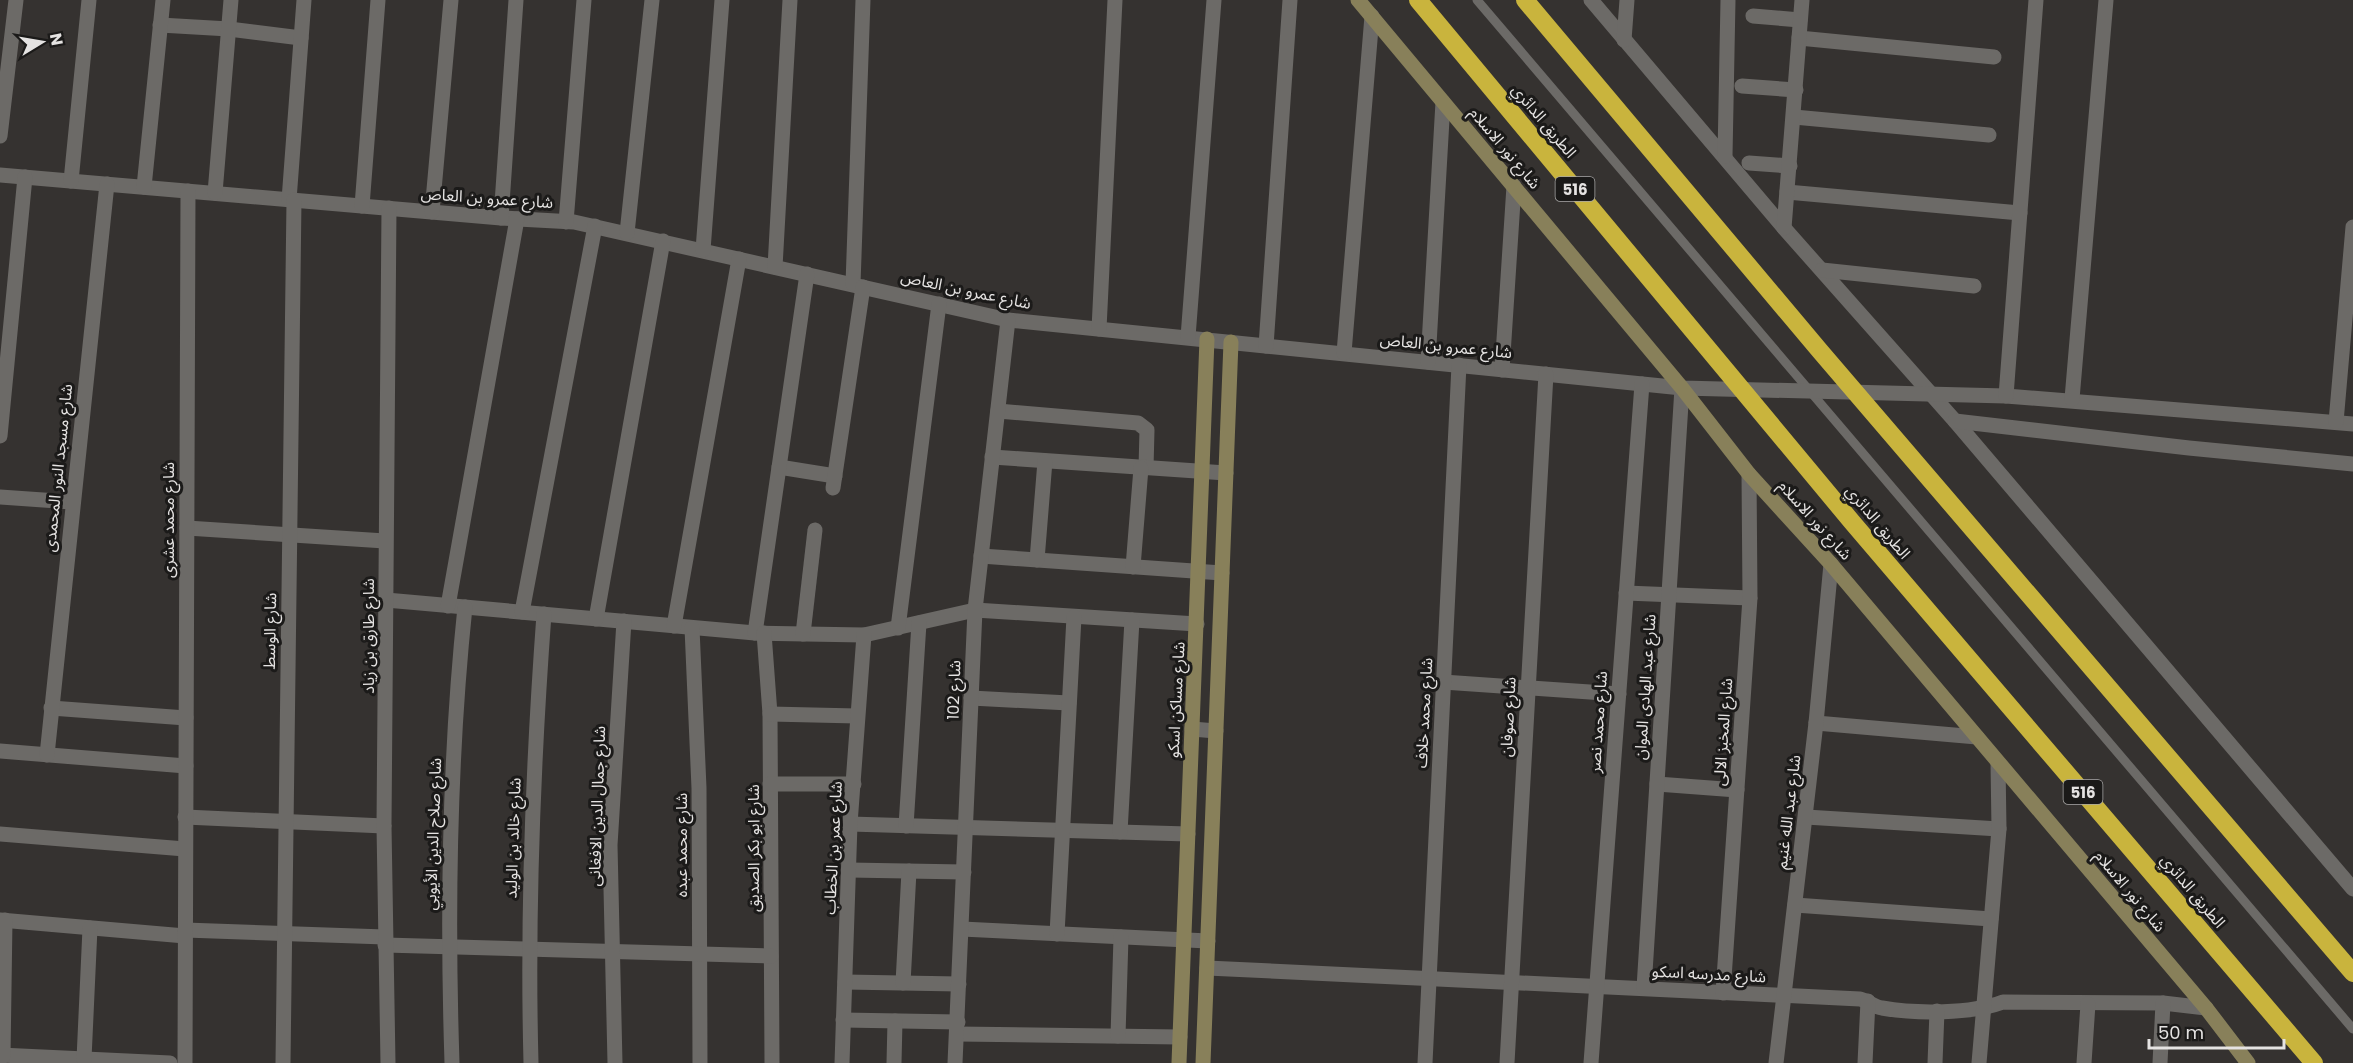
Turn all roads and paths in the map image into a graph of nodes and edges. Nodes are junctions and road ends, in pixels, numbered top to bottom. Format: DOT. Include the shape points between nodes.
graph roads {
  1 [pos="16,0"];
  2 [pos="89,0"];
  3 [pos="163,0"];
  4 [pos="231,0"];
  5 [pos="304,0"];
  6 [pos="378,0"];
  7 [pos="451,0"];
  8 [pos="516,0"];
  9 [pos="584,0"];
  10 [pos="652,0"];
  11 [pos="722,0"];
  12 [pos="790,0"];
  13 [pos="863,0"];
  14 [pos="1115,0"];
  15 [pos="1214,0"];
  16 [pos="1290,0"];
  17 [pos="1358,0"];
  18 [pos="1418,0"];
  19 [pos="1477,0"];
  20 [pos="1525,0"];
  21 [pos="1591,0"];
  22 [pos="1627,0"];
  23 [pos="1728,0"];
  24 [pos="1802,0"];
  25 [pos="2036,0"];
  26 [pos="2106,0"];
  27 [pos="1372,16"];
  28 [pos="1753,16"];
  29 [pos="1800,20"];
  30 [pos="160,25"];
  31 [pos="229,29"];
  32 [pos="301,38"];
  33 [pos="1799,38"];
  34 [pos="1623,40"];
  35 [pos="1994,57"];
  36 [pos="1742,86"];
  37 [pos="1796,90"];
  38 [pos="1443,102"];
  39 [pos="1794,117"];
  40 [pos="1989,135"];
  41 [pos="0,136"];
  42 [pos="1725,156"];
  43 [pos="1749,163"];
  44 [pos="1790,166"];
  45 [pos="0,175"];
  46 [pos="25,177"];
  47 [pos="71,181"];
  48 [pos="107,184"];
  49 [pos="1514,186"];
  50 [pos="144,188"];
  51 [pos="188,191"];
  52 [pos="1787,192"];
  53 [pos="215,193"];
  54 [pos="292,200"];
  55 [pos="362,206"];
  56 [pos="389,208"];
  57 [pos="432,212"];
  58 [pos="2020,213"];
  59 [pos="501,219"];
  60 [pos="517,219"];
  61 [pos="566,222"];
  62 [pos="596,226"];
  63 [pos="2353,227"];
  64 [pos="1784,228"];
  65 [pos="627,233"];
  66 [pos="663,241"];
  67 [pos="703,250"];
  68 [pos="739,259"];
  69 [pos="775,267"];
  70 [pos="1822,270"];
  71 [pos="807,274"];
  72 [pos="858,286"];
  73 [pos="1974,286"];
  74 [pos="939,304"];
  75 [pos="1008,320"];
  76 [pos="1099,329"];
  77 [pos="1188,337"];
  78 [pos="1207,339"];
  79 [pos="1231,342"];
  80 [pos="1266,345"];
  81 [pos="1344,353"];
  82 [pos="1428,362"];
  83 [pos="1459,365"];
  84 [pos="1502,369"];
  85 [pos="1545,374"];
  86 [pos="1642,384"];
  87 [pos="1682,388"];
  88 [pos="1931,396"];
  89 [pos="2006,396"];
  90 [pos="2072,399"];
  91 [pos="998,411"];
  92 [pos="1955,421"];
  93 [pos="2336,422"];
  94 [pos="2353,423"];
  95 [pos="0,436"];
  96 [pos="992,458"];
  97 [pos="1045,461"];
  98 [pos="2353,464"];
  99 [pos="779,467"];
  100 [pos="1144,468"];
  101 [pos="1202,472"];
  102 [pos="1226,473"];
  103 [pos="1749,474"];
  104 [pos="0,497"];
  105 [pos="72,502"];
  106 [pos="187,528"];
  107 [pos="815,530"];
  108 [pos="290,535"];
  109 [pos="385,541"];
  110 [pos="981,556"];
  111 [pos="1037,560"];
  112 [pos="1831,564"];
  113 [pos="1133,567"];
  114 [pos="1198,571"];
  115 [pos="1222,573"];
  116 [pos="1626,593"];
  117 [pos="1669,595"];
  118 [pos="1750,598"];
  119 [pos="386,600"];
  120 [pos="448,606"];
  121 [pos="465,607"];
  122 [pos="975,610"];
  123 [pos="522,612"];
  124 [pos="544,614"];
  125 [pos="1074,616"];
  126 [pos="597,619"];
  127 [pos="1132,620"];
  128 [pos="624,621"];
  129 [pos="919,623"];
  130 [pos="1197,624"];
  131 [pos="674,626"];
  132 [pos="692,628"];
  133 [pos="898,628"];
  134 [pos="760,633"];
  135 [pos="803,634"];
  136 [pos="864,635"];
  137 [pos="1443,682"];
  138 [pos="1528,688"];
  139 [pos="1619,694"];
  140 [pos="971,698"];
  141 [pos="1069,703"];
  142 [pos="51,708"];
  143 [pos="770,714"];
  144 [pos="857,716"];
  145 [pos="186,718"];
  146 [pos="1816,723"];
  147 [pos="1192,729"];
  148 [pos="1216,731"];
  149 [pos="1977,737"];
  150 [pos="0,752"];
  151 [pos="47,755"];
  152 [pos="1998,763"];
  153 [pos="186,766"];
  154 [pos="770,784"];
  155 [pos="854,784"];
  156 [pos="1657,784"];
  157 [pos="1737,790"];
  158 [pos="185,817"];
  159 [pos="1806,817"];
  160 [pos="286,822"];
  161 [pos="850,824"];
  162 [pos="384,826"];
  163 [pos="906,826"];
  164 [pos="966,827"];
  165 [pos="1999,829"];
  166 [pos="1063,830"];
  167 [pos="1120,832"];
  168 [pos="0,834"];
  169 [pos="1188,834"];
  170 [pos="185,849"];
  171 [pos="849,870"];
  172 [pos="909,871"];
  173 [pos="964,872"];
  174 [pos="2353,889"];
  175 [pos="1795,905"];
  176 [pos="1991,919"];
  177 [pos="2,920"];
  178 [pos="90,928"];
  179 [pos="962,929"];
  180 [pos="185,933"];
  181 [pos="285,934"];
  182 [pos="1058,934"];
  183 [pos="1121,937"];
  184 [pos="1184,939"];
  185 [pos="385,941"];
  186 [pos="1208,941"];
  187 [pos="448,947"];
  188 [pos="528,950"];
  189 [pos="614,952"];
  190 [pos="699,954"];
  191 [pos="771,956"];
  192 [pos="1207,968"];
  193 [pos="2353,973"];
  194 [pos="1429,978"];
  195 [pos="845,982"];
  196 [pos="1512,982"];
  197 [pos="903,983"];
  198 [pos="959,984"];
  199 [pos="1597,986"];
  200 [pos="1644,988"];
  201 [pos="1723,993"];
  202 [pos="1784,996"];
  203 [pos="1868,1001"];
  204 [pos="2,1002"];
  205 [pos="2163,1003"];
  206 [pos="2088,1004"];
  207 [pos="2206,1008"];
  208 [pos="1983,1009"];
  209 [pos="1938,1011"];
  210 [pos="843,1020"];
  211 [pos="895,1021"];
  212 [pos="957,1028"];
  213 [pos="2353,1029"];
  214 [pos="1118,1036"];
  215 [pos="1180,1037"];
  216 [pos="2,1055"];
  217 [pos="84,1059"];
  218 [pos="958,1062"];
  219 [pos="170,1063"];
  220 [pos="185,1063"];
  221 [pos="283,1063"];
  222 [pos="388,1063"];
  223 [pos="452,1063"];
  224 [pos="531,1063"];
  225 [pos="615,1063"];
  226 [pos="699,1063"];
  227 [pos="772,1063"];
  228 [pos="842,1063"];
  229 [pos="894,1063"];
  230 [pos="1179,1063"];
  231 [pos="1203,1063"];
  232 [pos="1425,1063"];
  233 [pos="1508,1063"];
  234 [pos="1591,1063"];
  235 [pos="1776,1063"];
  236 [pos="1865,1063"];
  237 [pos="1935,1063"];
  238 [pos="1979,1063"];
  239 [pos="2084,1063"];
  240 [pos="2160,1063"];
  241 [pos="2248,1063"];
  242 [pos="2314,1063"];
  1 -- 41 [label="street"];
  2 -- 47 [label="street"];
  3 -- 30 [label="street"];
  4 -- 31 [label="street"];
  5 -- 32 [label="street, شارع الوسط"];
  6 -- 55 [label="street"];
  7 -- 57 [label="street"];
  8 -- 59 [label="street"];
  9 -- 61 [label="street"];
  10 -- 65 [label="street"];
  11 -- 67 [label="street"];
  12 -- 69 [label="street"];
  13 -- 72 [label="street"];
  14 -- 76 [label="street"];
  15 -- 77 [label="street"];
  16 -- 80 [label="street"];
  17 -- 27 [label="street, شارع نور الاسلام"];
  18 -- 242 [label="highway, الطريق الدائري / 516" via="1852,522"];
  19 -- 213 [label="lane"];
  20 -- 193 [label="highway"];
  21 -- 34 [label="street"];
  22 -- 34 [label="street"];
  23 -- 42 [label="street"];
  24 -- 29 [label="street"];
  25 -- 58 [label="street"];
  26 -- 90 [label="street"];
  27 -- 38 [label="street, شارع نور الاسلام"];
  27 -- 81 [label="street"];
  28 -- 29 [label="street"];
  29 -- 33 [label="street"];
  30 -- 31 [label="street"];
  30 -- 50 [label="street"];
  31 -- 32 [label="street"];
  31 -- 53 [label="street"];
  32 -- 54 [label="street, شارع الوسط"];
  33 -- 35 [label="street"];
  33 -- 37 [label="street"];
  34 -- 42 [label="street"];
  36 -- 37 [label="street"];
  37 -- 39 [label="street"];
  38 -- 49 [label="street, شارع نور الاسلام"];
  38 -- 82 [label="street"];
  39 -- 40 [label="street"];
  39 -- 44 [label="street"];
  42 -- 64 [label="street"];
  43 -- 44 [label="street"];
  44 -- 52 [label="street"];
  45 -- 46 [label="street, شارع عمرو بن العاص"];
  46 -- 47 [label="street, شارع عمرو بن العاص"];
  46 -- 95 [label="street"];
  47 -- 48 [label="street, شارع عمرو بن العاص"];
  48 -- 50 [label="street, شارع عمرو بن العاص"];
  48 -- 105 [label="street, شارع مسجد النور المحمدى"];
  49 -- 84 [label="street"];
  49 -- 87 [label="street, شارع نور الاسلام"];
  50 -- 51 [label="street, شارع عمرو بن العاص"];
  51 -- 53 [label="street, شارع عمرو بن العاص"];
  51 -- 106 [label="street, شارع محمد عشرى"];
  52 -- 58 [label="street"];
  52 -- 64 [label="street"];
  53 -- 54 [label="street, شارع عمرو بن العاص"];
  54 -- 55 [label="street, شارع عمرو بن العاص"];
  54 -- 108 [label="street, شارع الوسط"];
  55 -- 56 [label="street, شارع عمرو بن العاص"];
  56 -- 57 [label="street, شارع عمرو بن العاص"];
  56 -- 109 [label="street, شارع طارق بن زياد"];
  57 -- 59 [label="street, شارع عمرو بن العاص"];
  58 -- 89 [label="street"];
  59 -- 60 [label="street, شارع عمرو بن العاص"];
  60 -- 61 [label="street, شارع عمرو بن العاص"];
  60 -- 120 [label="street"];
  61 -- 62 [label="street, شارع عمرو بن العاص"];
  62 -- 65 [label="street, شارع عمرو بن العاص"];
  62 -- 123 [label="street"];
  63 -- 93 [label="street"];
  64 -- 70 [label="street"];
  65 -- 66 [label="street, شارع عمرو بن العاص"];
  66 -- 67 [label="street, شارع عمرو بن العاص"];
  66 -- 126 [label="street"];
  67 -- 68 [label="street, شارع عمرو بن العاص"];
  68 -- 69 [label="street, شارع عمرو بن العاص"];
  68 -- 131 [label="street"];
  69 -- 71 [label="street, شارع عمرو بن العاص"];
  70 -- 73 [label="street"];
  70 -- 88 [label="street"];
  71 -- 72 [label="street, شارع عمرو بن العاص"];
  71 -- 99 [label="street, شارع ابو بكر الصديق"];
  72 -- 74 [label="street, شارع عمرو بن العاص"];
  72 -- 99 [label="street" via="834,482"];
  74 -- 75 [label="street, شارع عمرو بن العاص"];
  74 -- 133 [label="street"];
  75 -- 76 [label="street, شارع عمرو بن العاص"];
  75 -- 91 [label="street, شارع 102"];
  76 -- 77 [label="street, شارع عمرو بن العاص"];
  77 -- 78 [label="street, شارع عمرو بن العاص"];
  78 -- 79 [label="street, شارع عمرو بن العاص"];
  78 -- 101 [label="street, شارع مساكن اسكو"];
  79 -- 80 [label="street, شارع عمرو بن العاص"];
  79 -- 102 [label="street"];
  80 -- 81 [label="street, شارع عمرو بن العاص"];
  81 -- 82 [label="street, شارع عمرو بن العاص"];
  82 -- 83 [label="street, شارع عمرو بن العاص"];
  83 -- 84 [label="street, شارع عمرو بن العاص"];
  83 -- 137 [label="street, شارع محمد خلاف"];
  84 -- 85 [label="street, شارع عمرو بن العاص"];
  85 -- 86 [label="street, شارع عمرو بن العاص"];
  85 -- 138 [label="street, شارع صوفان"];
  86 -- 87 [label="street, شارع عمرو بن العاص"];
  86 -- 116 [label="street, شارع محمد نصر"];
  87 -- 88 [label="street, شارع عمرو بن العاص"];
  87 -- 103 [label="street, شارع نور الاسلام"];
  87 -- 117 [label="street, شارع عبد الهادى الموان"];
  88 -- 89 [label="street, شارع عمرو بن العاص"];
  88 -- 92 [label="street"];
  89 -- 90 [label="street, شارع عمرو بن العاص"];
  90 -- 93 [label="street, شارع عمرو بن العاص"];
  91 -- 96 [label="street, شارع 102"];
  91 -- 100 [label="street" via="1138,423 1148,430"];
  92 -- 98 [label="street"];
  92 -- 174 [label="street"];
  93 -- 94 [label="street, شارع عمرو بن العاص"];
  96 -- 97 [label="street"];
  96 -- 110 [label="street, شارع 102"];
  97 -- 100 [label="street"];
  97 -- 111 [label="street"];
  99 -- 134 [label="street, شارع ابو بكر الصديق"];
  100 -- 101 [label="street"];
  100 -- 113 [label="street"];
  101 -- 102 [label="street"];
  101 -- 114 [label="street, شارع مساكن اسكو"];
  102 -- 115 [label="street"];
  103 -- 112 [label="street, شارع نور الاسلام"];
  103 -- 118 [label="street, شارع المخبز الالى"];
  104 -- 105 [label="street"];
  105 -- 142 [label="street, شارع مسجد النور المحمدى"];
  106 -- 108 [label="street"];
  106 -- 145 [label="street, شارع محمد عشرى"];
  107 -- 135 [label="street"];
  108 -- 109 [label="street"];
  108 -- 160 [label="street, شارع الوسط"];
  109 -- 119 [label="street, شارع طارق بن زياد"];
  110 -- 111 [label="street"];
  110 -- 122 [label="street, شارع 102"];
  111 -- 113 [label="street"];
  112 -- 146 [label="street, شارع عبد الله غنيم"];
  112 -- 149 [label="street, شارع نور الاسلام"];
  113 -- 114 [label="street"];
  114 -- 115 [label="street"];
  114 -- 130 [label="street, شارع مساكن اسكو"];
  115 -- 148 [label="street"];
  116 -- 117 [label="street"];
  116 -- 139 [label="street, شارع محمد نصر"];
  117 -- 118 [label="street"];
  117 -- 156 [label="street, شارع عبد الهادى الموان"];
  118 -- 157 [label="street, شارع المخبز الالى"];
  119 -- 120 [label="street"];
  119 -- 162 [label="street, شارع طارق بن زياد"];
  120 -- 121 [label="street"];
  121 -- 123 [label="street"];
  121 -- 187 [label="street, شارع صلاح الدين الأيوبي" via="455,698"];
  122 -- 125 [label="street"];
  122 -- 129 [label="street"];
  122 -- 140 [label="street, شارع 102"];
  123 -- 124 [label="street"];
  124 -- 126 [label="street"];
  124 -- 188 [label="street, شارع خالد بن الوليد"];
  125 -- 127 [label="street"];
  125 -- 141 [label="street"];
  126 -- 128 [label="street"];
  127 -- 130 [label="street"];
  127 -- 167 [label="street"];
  128 -- 131 [label="street"];
  128 -- 189 [label="street, شارع جمال الدين الافغانى" via="610,845"];
  129 -- 133 [label="street"];
  129 -- 163 [label="street"];
  130 -- 147 [label="street, شارع مساكن اسكو"];
  131 -- 132 [label="street"];
  132 -- 134 [label="street"];
  132 -- 190 [label="street, شارع محمد عبده" via="699,788"];
  133 -- 136 [label="street"];
  134 -- 135 [label="street"];
  134 -- 143 [label="street, شارع ابو بكر الصديق"];
  135 -- 136 [label="street"];
  136 -- 144 [label="street, شارع عمر بن الخطاب"];
  137 -- 138 [label="street"];
  137 -- 194 [label="street, شارع محمد خلاف"];
  138 -- 139 [label="street"];
  138 -- 196 [label="street, شارع صوفان"];
  139 -- 199 [label="street, شارع محمد نصر"];
  140 -- 141 [label="street"];
  140 -- 164 [label="street, شارع 102"];
  141 -- 166 [label="street"];
  142 -- 145 [label="street"];
  142 -- 151 [label="street, شارع مسجد النور المحمدى"];
  143 -- 144 [label="street"];
  143 -- 154 [label="street, شارع ابو بكر الصديق"];
  144 -- 155 [label="street, شارع عمر بن الخطاب"];
  145 -- 153 [label="street, شارع محمد عشرى"];
  146 -- 149 [label="street"];
  146 -- 159 [label="street, شارع عبد الله غنيم"];
  147 -- 148 [label="street"];
  147 -- 169 [label="street, شارع مساكن اسكو"];
  148 -- 186 [label="street"];
  149 -- 152 [label="street, شارع نور الاسلام"];
  150 -- 151 [label="street"];
  151 -- 153 [label="street"];
  152 -- 165 [label="street"];
  152 -- 207 [label="street, شارع نور الاسلام"];
  153 -- 158 [label="street, شارع محمد عشرى"];
  154 -- 155 [label="street"];
  154 -- 191 [label="street, شارع ابو بكر الصديق"];
  155 -- 161 [label="street, شارع عمر بن الخطاب"];
  156 -- 157 [label="street"];
  156 -- 200 [label="street, شارع عبد الهادى الموان"];
  157 -- 201 [label="street, شارع المخبز الالى"];
  158 -- 160 [label="street"];
  158 -- 170 [label="street, شارع محمد عشرى"];
  159 -- 165 [label="street"];
  159 -- 175 [label="street, شارع عبد الله غنيم"];
  160 -- 162 [label="street"];
  160 -- 181 [label="street, شارع الوسط"];
  161 -- 163 [label="street"];
  161 -- 171 [label="street, شارع عمر بن الخطاب"];
  162 -- 185 [label="street, شارع طارق بن زياد"];
  163 -- 164 [label="street"];
  164 -- 166 [label="street"];
  164 -- 173 [label="street, شارع 102"];
  165 -- 176 [label="street"];
  166 -- 167 [label="street"];
  166 -- 182 [label="street"];
  167 -- 169 [label="street"];
  168 -- 170 [label="street"];
  169 -- 184 [label="street, شارع مساكن اسكو"];
  170 -- 180 [label="street, شارع محمد عشرى"];
  171 -- 172 [label="street"];
  171 -- 195 [label="street, شارع عمر بن الخطاب"];
  172 -- 173 [label="street"];
  172 -- 197 [label="street"];
  173 -- 179 [label="street, شارع 102"];
  175 -- 176 [label="street"];
  175 -- 202 [label="street, شارع عبد الله غنيم"];
  176 -- 208 [label="street"];
  177 -- 178 [label="street"];
  177 -- 204 [label="street"];
  178 -- 180 [label="street"];
  178 -- 217 [label="street"];
  179 -- 182 [label="street"];
  179 -- 198 [label="street, شارع 102"];
  180 -- 181 [label="street"];
  180 -- 220 [label="street, شارع محمد عشرى"];
  181 -- 185 [label="street"];
  181 -- 221 [label="street, شارع الوسط"];
  182 -- 183 [label="street"];
  183 -- 184 [label="street"];
  183 -- 214 [label="street"];
  184 -- 186 [label="street"];
  184 -- 215 [label="street, شارع مساكن اسكو"];
  185 -- 187 [label="street"];
  185 -- 222 [label="street, شارع طارق بن زياد"];
  186 -- 192 [label="street"];
  187 -- 188 [label="street"];
  187 -- 223 [label="street, شارع صلاح الدين الأيوبي"];
  188 -- 189 [label="street"];
  188 -- 224 [label="street, شارع خالد بن الوليد"];
  189 -- 190 [label="street"];
  189 -- 225 [label="street, شارع جمال الدين الافغانى"];
  190 -- 191 [label="street"];
  190 -- 226 [label="street, شارع محمد عبده"];
  191 -- 227 [label="street, شارع ابو بكر الصديق"];
  192 -- 194 [label="street, شارع مدرسه اسكو"];
  192 -- 231 [label="street"];
  194 -- 196 [label="street, شارع مدرسه اسكو"];
  194 -- 232 [label="street, شارع محمد خلاف"];
  195 -- 197 [label="street"];
  195 -- 210 [label="street, شارع عمر بن الخطاب"];
  196 -- 199 [label="street, شارع مدرسه اسكو"];
  196 -- 233 [label="street, شارع صوفان"];
  197 -- 198 [label="street"];
  198 -- 212 [label="street, شارع 102"];
  199 -- 200 [label="street, شارع مدرسه اسكو"];
  199 -- 234 [label="street, شارع محمد نصر"];
  200 -- 201 [label="street, شارع مدرسه اسكو"];
  201 -- 202 [label="street, شارع مدرسه اسكو"];
  202 -- 203 [label="street, شارع مدرسه اسكو"];
  202 -- 235 [label="street, شارع عبد الله غنيم"];
  203 -- 209 [label="street, شارع مدرسه اسكو" via="1880,1008"];
  203 -- 236 [label="street"];
  204 -- 216 [label="street"];
  205 -- 206 [label="street, شارع مدرسه اسكو"];
  205 -- 207 [label="street, شارع مدرسه اسكو"];
  205 -- 240 [label="street"];
  206 -- 208 [label="street, شارع مدرسه اسكو" via="2003,1002"];
  206 -- 239 [label="street"];
  207 -- 241 [label="street, شارع نور الاسلام"];
  208 -- 209 [label="street, شارع مدرسه اسكو"];
  208 -- 238 [label="street"];
  209 -- 237 [label="street"];
  210 -- 211 [label="street"];
  210 -- 228 [label="street, شارع عمر بن الخطاب"];
  211 -- 212 [label="street"];
  211 -- 229 [label="street"];
  212 -- 214 [label="street"];
  212 -- 218 [label="street, شارع 102"];
  214 -- 215 [label="street"];
  215 -- 230 [label="street, شارع مساكن اسكو"];
  216 -- 217 [label="street"];
  217 -- 219 [label="street"];
}
